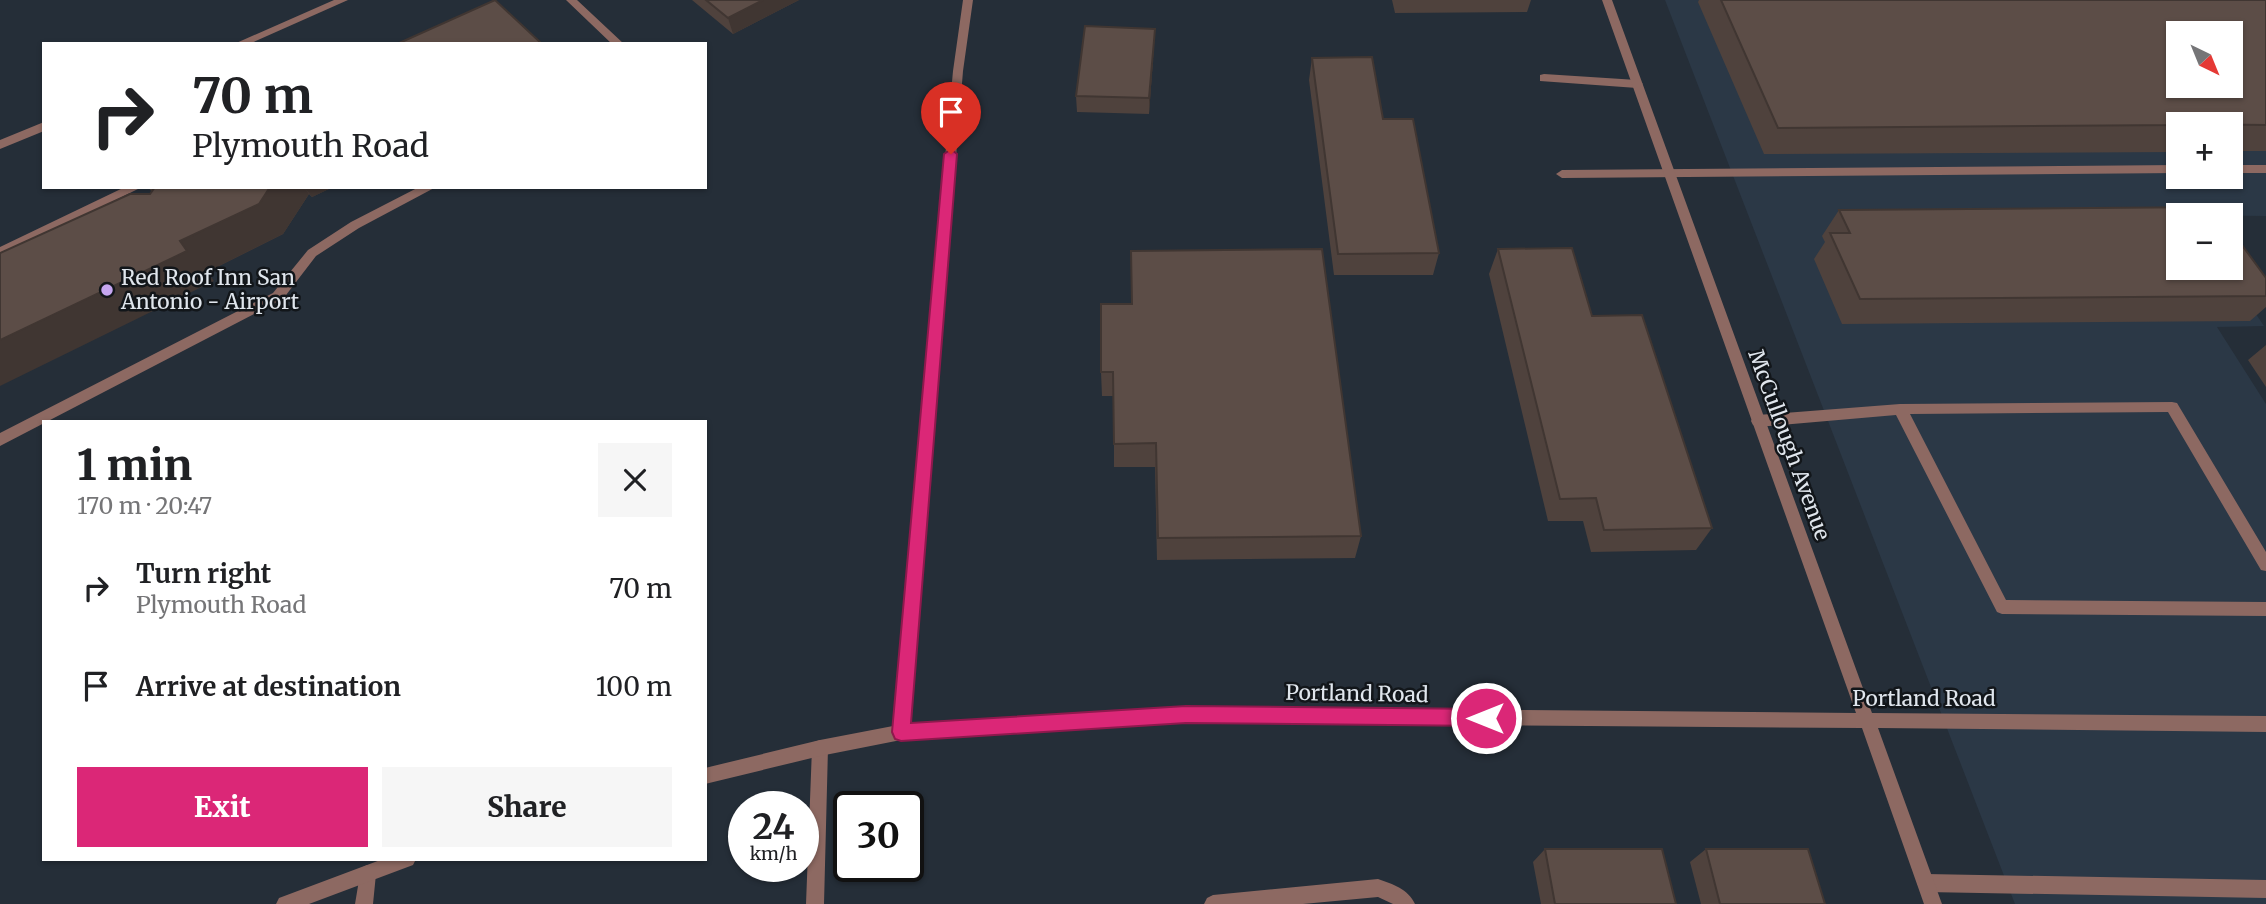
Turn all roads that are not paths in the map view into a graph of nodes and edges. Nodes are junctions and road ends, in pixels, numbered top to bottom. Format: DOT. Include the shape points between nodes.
graph roads {
  1 [pos="343,0"];
  2 [pos="571,0"];
  3 [pos="968,0"];
  4 [pos="1607,0"];
  5 [pos="244,42"];
  6 [pos="617,42"];
  7 [pos="1544,78"];
  8 [pos="1637,84"];
  9 [pos="42,127"];
  10 [pos="0,145"];
  11 [pos="2166,169"];
  12 [pos="2243,169"];
  13 [pos="2266,169"];
  14 [pos="1669,173"];
  15 [pos="1562,174"];
  16 [pos="132,189"];
  17 [pos="426,189"];
  18 [pos="0,252"];
  19 [pos="1900,409"];
  20 [pos="1758,421"];
  21 [pos="0,440"];
  22 [pos="2266,565"];
  23 [pos="2266,609"];
  24 [pos="1867,721"];
  25 [pos="2266,724"];
  26 [pos="901,732"];
  27 [pos="820,748"];
  28 [pos="707,776"];
  29 [pos="402,861"];
  30 [pos="367,874"];
  31 [pos="1926,883"];
  32 [pos="2266,889"];
  33 [pos="285,904"];
  34 [pos="364,904"];
  35 [pos="815,904"];
  36 [pos="1213,904"];
  37 [pos="1406,904"];
  38 [pos="1933,904"];
  1 -- 5 [label="street"];
  2 -- 6 [label="street"];
  3 -- 26 [label="street"];
  4 -- 8 [label="street, McCullough Avenue"];
  7 -- 8 [label="street"];
  8 -- 14 [label="street, McCullough Avenue"];
  9 -- 10 [label="street"];
  11 -- 14 [label="street"];
  12 -- 13 [label="street"];
  14 -- 15 [label="street"];
  14 -- 20 [label="street, McCullough Avenue"];
  16 -- 18 [label="street"];
  17 -- 21 [label="street" via="312,253 278,296"];
  19 -- 20 [label="street"];
  19 -- 22 [label="street" via="2172,407"];
  19 -- 23 [label="street" via="2002,607"];
  20 -- 24 [label="street, McCullough Avenue"];
  24 -- 25 [label="street, Portland Road"];
  24 -- 26 [label="street, Portland Road" via="1186,715"];
  24 -- 31 [label="street, McCullough Avenue"];
  26 -- 27 [label="street, Portland Road"];
  27 -- 28 [label="street, Portland Road"];
  27 -- 35 [label="street"];
  29 -- 30 [label="street"];
  30 -- 33 [label="street"];
  30 -- 34 [label="street"];
  31 -- 32 [label="street"];
  31 -- 38 [label="street, McCullough Avenue"];
  36 -- 37 [label="street" via="1378,888"];
}
